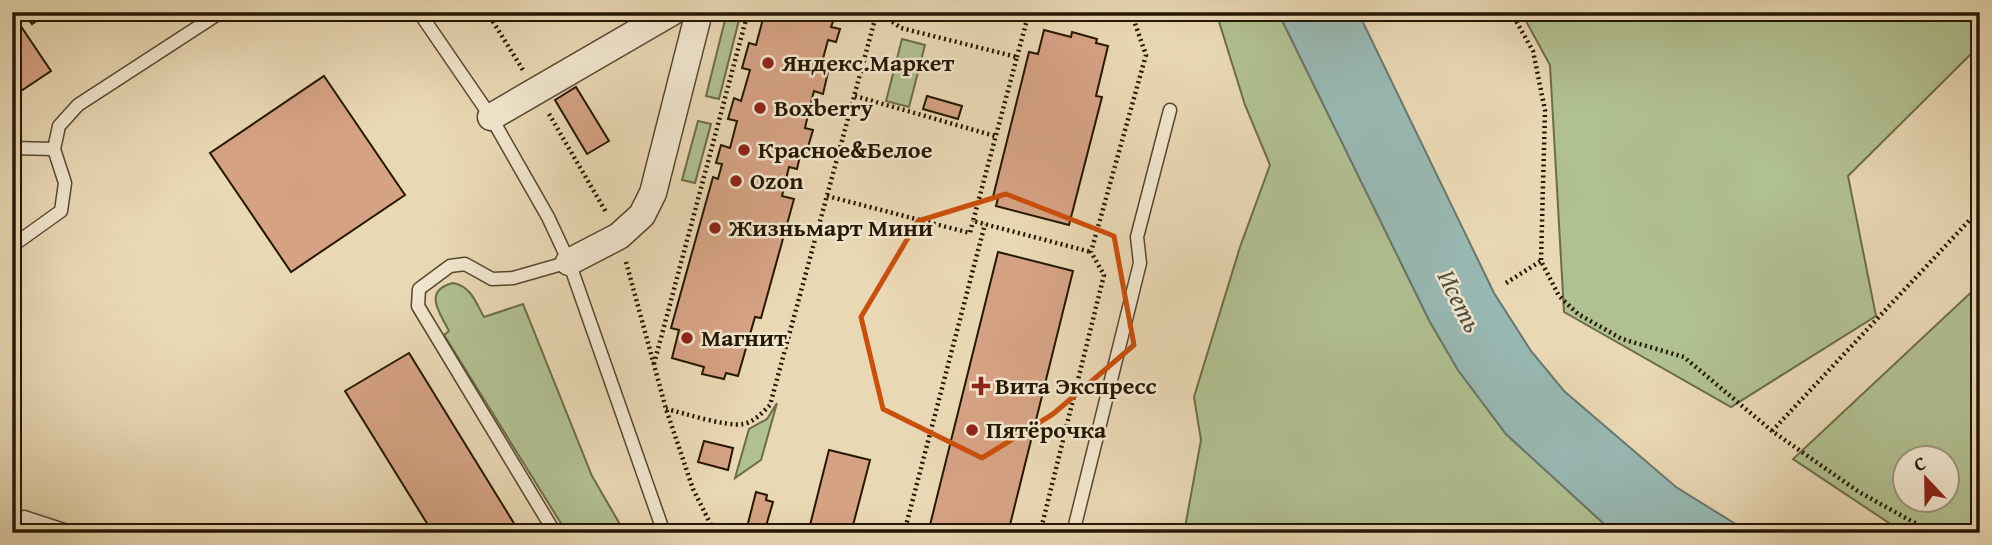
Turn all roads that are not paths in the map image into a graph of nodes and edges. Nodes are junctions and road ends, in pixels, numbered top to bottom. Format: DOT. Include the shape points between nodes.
graph roads {
  1 [pos="221,12"];
  2 [pos="419,12"];
  3 [pos="672,12"];
  4 [pos="699,12"];
  5 [pos="1170,110"];
  6 [pos="491,117"];
  7 [pos="12,148"];
  8 [pos="54,149"];
  9 [pos="12,246"];
  10 [pos="569,262"];
  11 [pos="12,524"];
  12 [pos="73,533"];
  13 [pos="555,533"];
  14 [pos="664,533"];
  15 [pos="1073,533"];
  1 -- 8 [label="lane" via="78,105 59,127"];
  2 -- 6 [label="lane"];
  3 -- 6 [label="street"];
  4 -- 10 [label="street" via="653,193 642,215 619,236"];
  5 -- 15 [label="lane" via="1137,237 1140,263"];
  6 -- 10 [label="lane"];
  7 -- 8 [label="lane"];
  8 -- 9 [label="lane" via="65,183 61,211"];
  10 -- 13 [label="lane" via="513,278 492,279 465,264 450,266 419,289 418,306"];
  10 -- 14 [label="lane"];
  11 -- 12 [label="lane" via="24,517"];
}
